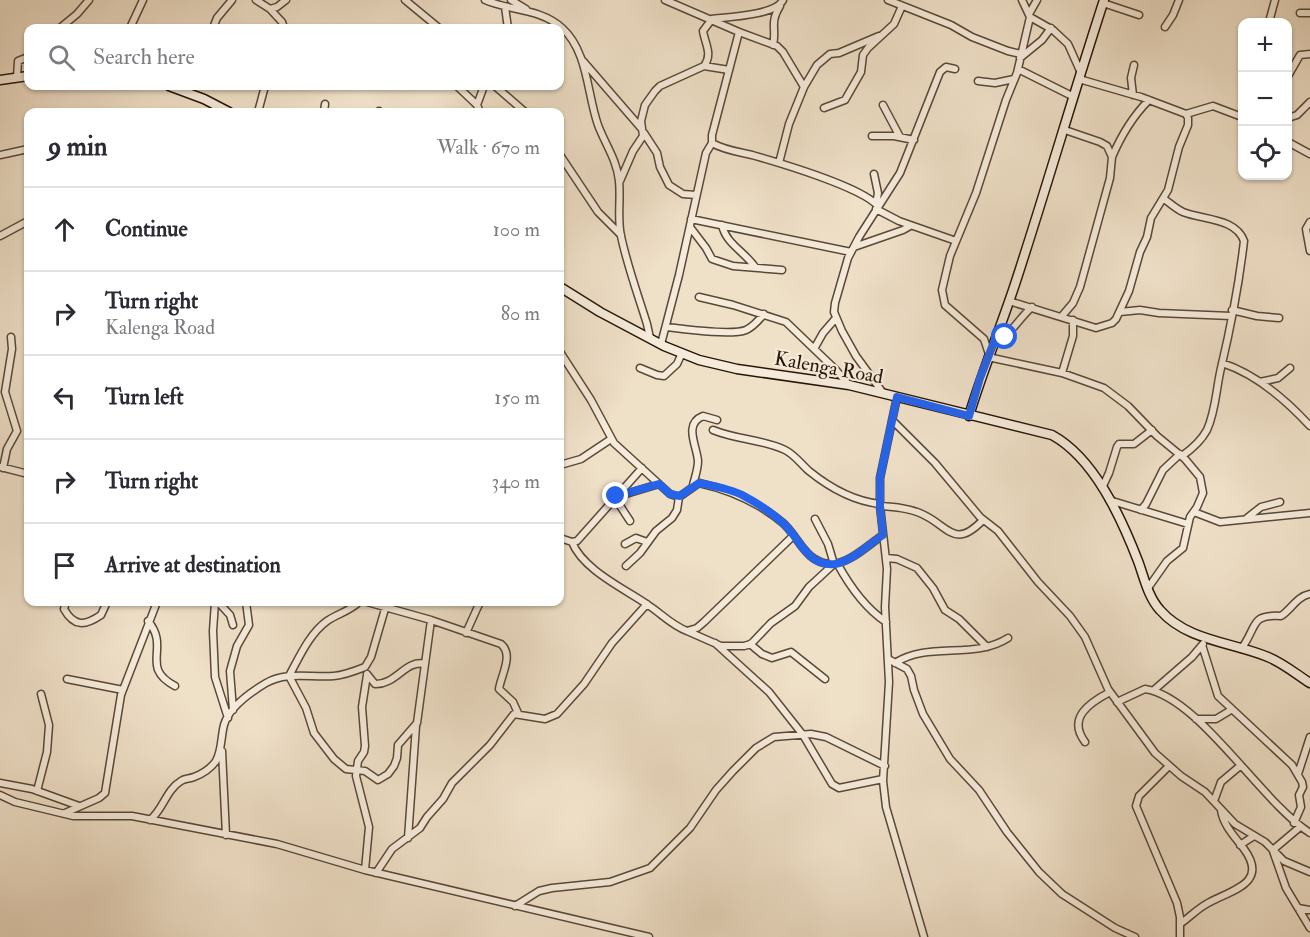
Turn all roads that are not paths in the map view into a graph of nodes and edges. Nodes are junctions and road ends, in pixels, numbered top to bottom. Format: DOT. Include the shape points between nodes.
graph roads {
  1 [pos="89,0"];
  2 [pos="143,0"];
  3 [pos="232,0"];
  4 [pos="256,0"];
  5 [pos="286,0"];
  6 [pos="405,0"];
  7 [pos="485,0"];
  8 [pos="511,0"];
  9 [pos="665,0"];
  10 [pos="1022,0"];
  11 [pos="1037,0"];
  12 [pos="1179,0"];
  13 [pos="1275,0"];
  14 [pos="1104,1"];
  15 [pos="896,2"];
  16 [pos="781,3"];
  17 [pos="505,7"];
  18 [pos="270,9"];
  19 [pos="528,10"];
  20 [pos="1300,13"];
  21 [pos="1310,13"];
  22 [pos="1139,15"];
  23 [pos="1030,16"];
  24 [pos="1270,18"];
  25 [pos="712,19"];
  26 [pos="65,24"];
  27 [pos="132,24"];
  28 [pos="215,24"];
  29 [pos="283,24"];
  30 [pos="434,24"];
  31 [pos="507,24"];
  32 [pos="556,24"];
  33 [pos="1165,27"];
  34 [pos="1051,28"];
  35 [pos="564,30"];
  36 [pos="739,32"];
  37 [pos="881,36"];
  38 [pos="773,45"];
  39 [pos="1310,54"];
  40 [pos="1021,56"];
  41 [pos="24,59"];
  42 [pos="583,61"];
  43 [pos="1134,65"];
  44 [pos="704,66"];
  45 [pos="955,69"];
  46 [pos="1018,69"];
  47 [pos="729,70"];
  48 [pos="1289,72"];
  49 [pos="24,76"];
  50 [pos="1080,76"];
  51 [pos="17,77"];
  52 [pos="1,78"];
  53 [pos="1014,79"];
  54 [pos="978,81"];
  55 [pos="804,87"];
  56 [pos="191,90"];
  57 [pos="264,90"];
  58 [pos="461,90"];
  59 [pos="483,90"];
  60 [pos="500,90"];
  61 [pos="1133,95"];
  62 [pos="1074,97"];
  63 [pos="1149,100"];
  64 [pos="1310,102"];
  65 [pos="325,104"];
  66 [pos="477,105"];
  67 [pos="883,105"];
  68 [pos="222,108"];
  69 [pos="259,108"];
  70 [pos="324,108"];
  71 [pos="478,108"];
  72 [pos="520,108"];
  73 [pos="824,108"];
  74 [pos="1186,114"];
  75 [pos="1238,115"];
  76 [pos="1292,116"];
  77 [pos="1065,130"];
  78 [pos="643,131"];
  79 [pos="872,136"];
  80 [pos="900,137"];
  81 [pos="914,140"];
  82 [pos="712,143"];
  83 [pos="1292,145"];
  84 [pos="24,150"];
  85 [pos="1310,154"];
  86 [pos="0,155"];
  87 [pos="1112,157"];
  88 [pos="614,158"];
  89 [pos="564,161"];
  90 [pos="628,162"];
  91 [pos="779,163"];
  92 [pos="874,174"];
  93 [pos="619,182"];
  94 [pos="696,195"];
  95 [pos="1164,200"];
  96 [pos="877,206"];
  97 [pos="691,219"];
  98 [pos="1310,222"];
  99 [pos="24,223"];
  100 [pos="722,225"];
  101 [pos="910,226"];
  102 [pos="690,227"];
  103 [pos="621,235"];
  104 [pos="0,236"];
  105 [pos="956,241"];
  106 [pos="853,250"];
  107 [pos="1310,251"];
  108 [pos="755,267"];
  109 [pos="782,270"];
  110 [pos="564,291"];
  111 [pos="699,297"];
  112 [pos="1009,300"];
  113 [pos="1032,307"];
  114 [pos="1120,312"];
  115 [pos="1232,313"];
  116 [pos="764,314"];
  117 [pos="1062,316"];
  118 [pos="836,318"];
  119 [pos="1279,318"];
  120 [pos="1073,320"];
  121 [pos="666,327"];
  122 [pos="11,337"];
  123 [pos="650,338"];
  124 [pos="994,342"];
  125 [pos="661,344"];
  126 [pos="814,349"];
  127 [pos="682,353"];
  128 [pos="989,356"];
  129 [pos="564,360"];
  130 [pos="1222,363"];
  131 [pos="640,368"];
  132 [pos="1290,368"];
  133 [pos="1062,373"];
  134 [pos="1260,382"];
  135 [pos="849,385"];
  136 [pos="883,393"];
  137 [pos="897,397"];
  138 [pos="969,416"];
  139 [pos="717,420"];
  140 [pos="891,420"];
  141 [pos="1310,425"];
  142 [pos="714,430"];
  143 [pos="1152,430"];
  144 [pos="611,439"];
  145 [pos="1181,455"];
  146 [pos="564,464"];
  147 [pos="2,467"];
  148 [pos="642,468"];
  149 [pos="24,473"];
  150 [pos="659,484"];
  151 [pos="693,485"];
  152 [pos="1102,488"];
  153 [pos="680,496"];
  154 [pos="616,497"];
  155 [pos="1109,500"];
  156 [pos="1280,502"];
  157 [pos="880,505"];
  158 [pos="1141,510"];
  159 [pos="1194,512"];
  160 [pos="1310,513"];
  161 [pos="815,519"];
  162 [pos="1247,519"];
  163 [pos="630,520"];
  164 [pos="983,520"];
  165 [pos="1188,524"];
  166 [pos="883,535"];
  167 [pos="793,536"];
  168 [pos="564,539"];
  169 [pos="572,542"];
  170 [pos="647,542"];
  171 [pos="625,544"];
  172 [pos="886,558"];
  173 [pos="835,564"];
  174 [pos="626,566"];
  175 [pos="1148,588"];
  176 [pos="1310,594"];
  177 [pos="647,604"];
  178 [pos="65,606"];
  179 [pos="105,606"];
  180 [pos="154,606"];
  181 [pos="216,606"];
  182 [pos="220,606"];
  183 [pos="247,606"];
  184 [pos="354,606"];
  185 [pos="385,606"];
  186 [pos="392,606"];
  187 [pos="478,606"];
  188 [pos="430,620"];
  189 [pos="148,621"];
  190 [pos="886,622"];
  191 [pos="234,625"];
  192 [pos="687,631"];
  193 [pos="466,633"];
  194 [pos="1008,638"];
  195 [pos="1204,642"];
  196 [pos="715,644"];
  197 [pos="750,644"];
  198 [pos="987,647"];
  199 [pos="1241,649"];
  200 [pos="888,660"];
  201 [pos="895,663"];
  202 [pos="424,664"];
  203 [pos="365,667"];
  204 [pos="368,675"];
  205 [pos="289,676"];
  206 [pos="67,679"];
  207 [pos="825,679"];
  208 [pos="1310,683"];
  209 [pos="175,686"];
  210 [pos="123,690"];
  211 [pos="1154,690"];
  212 [pos="1110,692"];
  213 [pos="41,693"];
  214 [pos="1117,702"];
  215 [pos="233,710"];
  216 [pos="1231,710"];
  217 [pos="518,713"];
  218 [pos="228,718"];
  219 [pos="1196,719"];
  220 [pos="417,723"];
  221 [pos="803,735"];
  222 [pos="1310,737"];
  223 [pos="1085,742"];
  224 [pos="221,744"];
  225 [pos="885,766"];
  226 [pos="1169,766"];
  227 [pos="1240,766"];
  228 [pos="357,769"];
  229 [pos="1298,774"];
  230 [pos="883,779"];
  231 [pos="0,783"];
  232 [pos="37,791"];
  233 [pos="0,795"];
  234 [pos="1214,801"];
  235 [pos="79,806"];
  236 [pos="1221,809"];
  237 [pos="64,813"];
  238 [pos="150,820"];
  239 [pos="1297,825"];
  240 [pos="1310,833"];
  241 [pos="226,835"];
  242 [pos="1254,836"];
  243 [pos="408,838"];
  244 [pos="1240,845"];
  245 [pos="1273,848"];
  246 [pos="365,870"];
  247 [pos="1310,872"];
  248 [pos="376,873"];
  249 [pos="515,906"];
  250 [pos="1298,909"];
  251 [pos="1310,910"];
  252 [pos="1180,924"];
  253 [pos="1310,928"];
  254 [pos="649,937"];
  255 [pos="924,937"];
  256 [pos="1135,937"];
  257 [pos="1180,937"];
  1 -- 26 [label="street"];
  2 -- 27 [label="street"];
  3 -- 28 [label="street"];
  4 -- 18 [label="street"];
  5 -- 18 [label="street"];
  6 -- 30 [label="street"];
  7 -- 17 [label="street"];
  8 -- 19 [label="street"];
  9 -- 25 [label="street"];
  10 -- 23 [label="street"];
  11 -- 23 [label="street"];
  12 -- 33 [label="street"];
  13 -- 24 [label="street"];
  14 -- 22 [label="street"];
  14 -- 50 [label="main road"];
  15 -- 37 [label="street" via="894,24"];
  15 -- 40 [label="street"];
  16 -- 25 [label="street" via="765,11"];
  16 -- 38 [label="street" via="773,20"];
  17 -- 19 [label="street"];
  17 -- 31 [label="street"];
  18 -- 29 [label="street"];
  19 -- 32 [label="street"];
  20 -- 21 [label="street"];
  23 -- 34 [label="street"];
  23 -- 40 [label="street"];
  25 -- 36 [label="street"];
  25 -- 44 [label="street" via="703,31 709,49"];
  34 -- 40 [label="street"];
  34 -- 50 [label="street" via="1071,47"];
  35 -- 42 [label="street"];
  36 -- 38 [label="street"];
  36 -- 47 [label="street"];
  37 -- 55 [label="street" via="830,54 814,69"];
  37 -- 73 [label="street" via="863,55 861,72 845,100"];
  38 -- 55 [label="street" via="783,52"];
  39 -- 48 [label="street" via="1300,55"];
  40 -- 46 [label="street"];
  41 -- 51 [label="street" via="18,61"];
  42 -- 78 [label="street"];
  42 -- 88 [label="street" via="598,125"];
  43 -- 61 [label="street"];
  44 -- 47 [label="street"];
  44 -- 78 [label="street" via="655,91 642,114"];
  45 -- 81 [label="street" via="946,67 940,72"];
  46 -- 53 [label="street"];
  46 -- 62 [label="street"];
  47 -- 82 [label="street"];
  49 -- 51 [label="main road"];
  50 -- 61 [label="street"];
  50 -- 62 [label="main road"];
  51 -- 52 [label="main road"];
  53 -- 54 [label="street"];
  53 -- 105 [label="street"];
  55 -- 91 [label="street"];
  56 -- 68 [label="main road"];
  57 -- 69 [label="street"];
  58 -- 66 [label="street"];
  59 -- 66 [label="street"];
  60 -- 72 [label="street"];
  61 -- 63 [label="street"];
  62 -- 77 [label="main road"];
  63 -- 74 [label="street"];
  63 -- 87 [label="street" via="1121,137"];
  64 -- 76 [label="street"];
  65 -- 70 [label="street"];
  66 -- 71 [label="street"];
  67 -- 80 [label="street"];
  74 -- 75 [label="street" via="1214,106"];
  74 -- 95 [label="street" via="1188,125"];
  77 -- 87 [label="street" via="1100,142"];
  77 -- 112 [label="main road"];
  78 -- 90 [label="street"];
  78 -- 94 [label="street" via="657,153 669,185 683,194"];
  79 -- 80 [label="street"];
  80 -- 81 [label="street"];
  81 -- 96 [label="street" via="900,173"];
  82 -- 91 [label="street"];
  82 -- 94 [label="street"];
  83 -- 85 [label="street"];
  84 -- 86 [label="street"];
  87 -- 117 [label="street" via="1110,178 1080,287"];
  88 -- 90 [label="street"];
  88 -- 93 [label="street"];
  89 -- 103 [label="street" via="598,212"];
  90 -- 93 [label="street"];
  91 -- 96 [label="street" via="857,192"];
  92 -- 96 [label="street"];
  93 -- 103 [label="street"];
  94 -- 97 [label="street"];
  95 -- 114 [label="street" via="1151,218"];
  95 -- 115 [label="street" via="1181,211 1232,225 1242,236"];
  96 -- 101 [label="street"];
  96 -- 106 [label="street"];
  97 -- 100 [label="street"];
  97 -- 102 [label="street"];
  98 -- 107 [label="street" via="1306,229"];
  99 -- 104 [label="street"];
  100 -- 106 [label="street"];
  100 -- 108 [label="street" via="728,240"];
  101 -- 105 [label="street"];
  101 -- 106 [label="street"];
  102 -- 108 [label="street" via="712,260"];
  102 -- 121 [label="street"];
  103 -- 123 [label="street"];
  105 -- 128 [label="street" via="942,298 951,312 984,339"];
  106 -- 118 [label="street" via="836,303"];
  108 -- 109 [label="street"];
  110 -- 123 [label="main road, Kalenga Road"];
  111 -- 116 [label="street"];
  112 -- 113 [label="street"];
  112 -- 124 [label="main road"];
  113 -- 117 [label="street"];
  113 -- 124 [label="street" via="1005,337"];
  114 -- 115 [label="street" via="1140,309 1159,313"];
  114 -- 120 [label="street" via="1104,327"];
  115 -- 119 [label="street"];
  115 -- 130 [label="street"];
  116 -- 121 [label="street" via="749,329 733,332"];
  116 -- 126 [label="street" via="786,322"];
  117 -- 120 [label="street"];
  118 -- 126 [label="street"];
  118 -- 136 [label="street" via="856,356"];
  120 -- 133 [label="street" via="1073,336"];
  121 -- 125 [label="street"];
  122 -- 147 [label="street" via="5,392 17,431"];
  123 -- 125 [label="main road, Kalenga Road"];
  124 -- 128 [label="main road"];
  125 -- 127 [label="main road, Kalenga Road"];
  126 -- 135 [label="street"];
  127 -- 131 [label="street" via="664,376"];
  127 -- 135 [label="main road, Kalenga Road" via="737,369"];
  128 -- 133 [label="street"];
  128 -- 138 [label="main road"];
  129 -- 144 [label="street"];
  130 -- 134 [label="street"];
  130 -- 145 [label="street" via="1208,428 1200,441"];
  132 -- 134 [label="street" via="1278,378"];
  133 -- 143 [label="street" via="1117,396"];
  134 -- 141 [label="street"];
  135 -- 136 [label="main road, Kalenga Road"];
  136 -- 137 [label="main road, Kalenga Road"];
  137 -- 138 [label="main road, Kalenga Road"];
  137 -- 140 [label="street"];
  138 -- 152 [label="main road, Kalenga Road" via="1040,431 1064,442 1083,460"];
  139 -- 151 [label="street" via="703,416 694,424 692,435 698,466"];
  140 -- 157 [label="street" via="880,478"];
  140 -- 164 [label="street" via="935,463"];
  142 -- 157 [label="street" via="787,451 848,497"];
  143 -- 145 [label="street"];
  143 -- 152 [label="street" via="1134,444 1119,444"];
  144 -- 146 [label="street" via="581,459"];
  144 -- 148 [label="street"];
  145 -- 158 [label="street" via="1163,470"];
  145 -- 159 [label="street" via="1200,477 1201,499"];
  147 -- 149 [label="street"];
  148 -- 150 [label="street"];
  148 -- 154 [label="street"];
  150 -- 153 [label="street" via="670,494"];
  150 -- 154 [label="street"];
  151 -- 153 [label="street"];
  151 -- 167 [label="street" via="699,483 743,496 784,524"];
  152 -- 155 [label="main road, Kalenga Road"];
  153 -- 170 [label="street" via="672,518"];
  154 -- 163 [label="street"];
  154 -- 169 [label="street"];
  155 -- 158 [label="street"];
  155 -- 175 [label="main road, Kalenga Road"];
  156 -- 162 [label="street" via="1261,507"];
  157 -- 164 [label="street" via="920,513 954,534 966,534"];
  157 -- 166 [label="street"];
  158 -- 165 [label="street"];
  159 -- 162 [label="street" via="1220,522"];
  159 -- 165 [label="street"];
  160 -- 162 [label="street"];
  161 -- 173 [label="street"];
  164 -- 212 [label="street" via="1005,539 1070,616 1085,637"];
  165 -- 175 [label="street" via="1183,548 1167,561"];
  166 -- 172 [label="street"];
  166 -- 173 [label="street"];
  167 -- 173 [label="street" via="811,557"];
  167 -- 192 [label="street" via="704,622"];
  168 -- 169 [label="street"];
  169 -- 177 [label="street" via="589,564"];
  170 -- 171 [label="street" via="638,538"];
  170 -- 174 [label="street"];
  172 -- 190 [label="street"];
  172 -- 198 [label="street" via="917,568 945,610"];
  173 -- 190 [label="street" via="859,597"];
  173 -- 197 [label="street" via="795,606"];
  175 -- 195 [label="main road, Kalenga Road" via="1162,612"];
  176 -- 199 [label="street" via="1294,602 1281,616 1270,614 1260,618"];
  177 -- 192 [label="street" via="669,623"];
  177 -- 217 [label="street" via="556,714 545,719"];
  178 -- 179 [label="street" via="72,621 82,623 101,615"];
  180 -- 189 [label="street"];
  181 -- 218 [label="street" via="215,677"];
  182 -- 191 [label="street"];
  183 -- 215 [label="street" via="249,625 237,646 230,671"];
  184 -- 205 [label="street" via="323,624"];
  185 -- 203 [label="street"];
  186 -- 188 [label="street"];
  187 -- 193 [label="street"];
  188 -- 193 [label="street"];
  188 -- 202 [label="street"];
  189 -- 209 [label="street" via="158,640 158,671"];
  189 -- 210 [label="street"];
  190 -- 200 [label="street"];
  192 -- 196 [label="street"];
  193 -- 217 [label="street" via="505,647 508,654 499,689"];
  194 -- 198 [label="street"];
  195 -- 199 [label="main road, Kalenga Road"];
  195 -- 211 [label="street"];
  195 -- 216 [label="street" via="1218,696"];
  196 -- 197 [label="street"];
  196 -- 221 [label="street" via="766,689"];
  197 -- 207 [label="street" via="772,658 791,652"];
  198 -- 201 [label="street" via="920,653"];
  199 -- 208 [label="main road, Kalenga Road" via="1268,657"];
  200 -- 201 [label="street"];
  200 -- 225 [label="street"];
  201 -- 256 [label="street" via="912,676 923,714 950,759 979,790 1039,872 1062,894"];
  202 -- 204 [label="street" via="415,664 384,684 375,684"];
  202 -- 220 [label="street"];
  203 -- 204 [label="street"];
  203 -- 205 [label="street" via="335,676"];
  204 -- 228 [label="street" via="362,707 365,746"];
  205 -- 215 [label="street" via="267,683"];
  205 -- 228 [label="street" via="316,736 342,767"];
  206 -- 210 [label="street"];
  210 -- 235 [label="street" via="105,793"];
  211 -- 214 [label="street" via="1145,689"];
  211 -- 219 [label="street"];
  212 -- 214 [label="street"];
  212 -- 223 [label="street" via="1083,711 1078,726"];
  213 -- 232 [label="street" via="49,733"];
  214 -- 226 [label="street"];
  215 -- 218 [label="street"];
  216 -- 219 [label="street" via="1216,719"];
  216 -- 229 [label="street"];
  217 -- 243 [label="street" via="452,783 439,805"];
  218 -- 224 [label="street"];
  219 -- 227 [label="street"];
  220 -- 228 [label="street" via="400,742 388,774 378,780"];
  220 -- 243 [label="street"];
  221 -- 225 [label="street" via="826,737"];
  221 -- 230 [label="street" via="821,768 838,788"];
  221 -- 249 [label="street" via="774,737 756,748 724,781 682,837 647,869 610,882 539,891"];
  222 -- 229 [label="street"];
  224 -- 238 [label="street" via="216,761 175,785"];
  224 -- 241 [label="street"];
  225 -- 230 [label="street"];
  226 -- 234 [label="street"];
  226 -- 252 [label="street" via="1139,796 1136,806 1177,903"];
  227 -- 234 [label="street" via="1221,782"];
  227 -- 239 [label="street"];
  228 -- 246 [label="street" via="357,785 369,827"];
  229 -- 239 [label="street" via="1303,785"];
  230 -- 255 [label="street" via="886,807"];
  231 -- 232 [label="street"];
  232 -- 235 [label="street"];
  233 -- 237 [label="street"];
  234 -- 236 [label="street"];
  235 -- 237 [label="street"];
  236 -- 242 [label="street"];
  236 -- 244 [label="street"];
  237 -- 238 [label="street" via="88,818 132,816"];
  238 -- 241 [label="street"];
  239 -- 240 [label="street"];
  239 -- 245 [label="street"];
  241 -- 246 [label="street" via="277,844"];
  242 -- 244 [label="street"];
  242 -- 245 [label="street"];
  243 -- 248 [label="street" via="392,849"];
  244 -- 252 [label="street" via="1252,866 1245,885 1210,901"];
  245 -- 247 [label="street" via="1284,861"];
  245 -- 250 [label="street" via="1286,888"];
  246 -- 248 [label="street"];
  248 -- 249 [label="street"];
  249 -- 254 [label="street"];
  250 -- 251 [label="street"];
  250 -- 253 [label="street"];
  252 -- 257 [label="street"];
}
